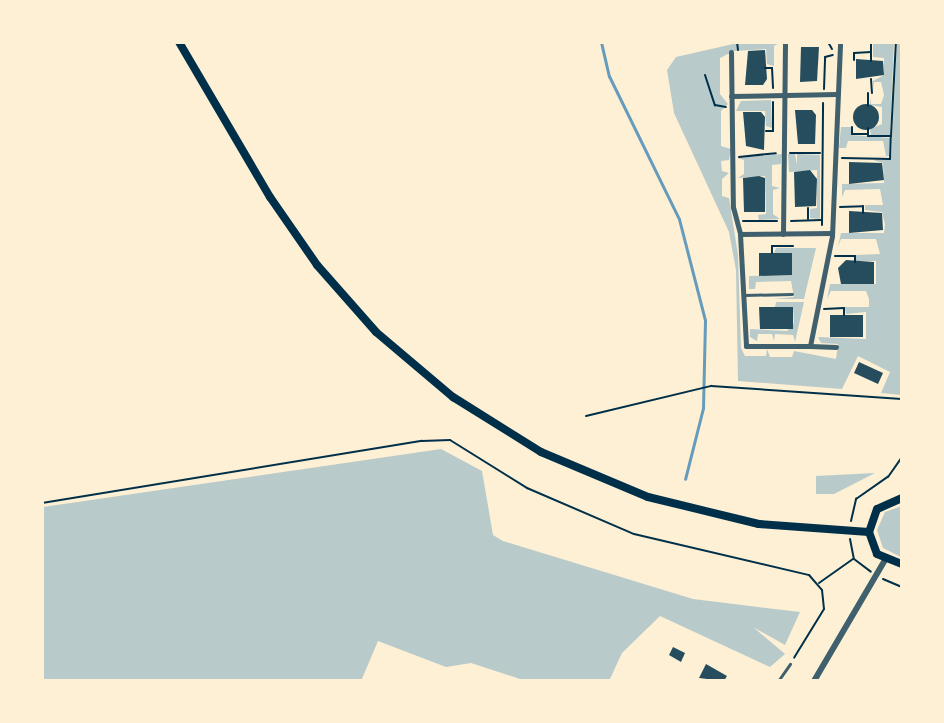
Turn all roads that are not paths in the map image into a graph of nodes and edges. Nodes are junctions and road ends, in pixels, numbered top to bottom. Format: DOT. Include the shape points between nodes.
graph roads {
  1 [pos="179,42"];
  2 [pos="785,42"];
  3 [pos="840,42"];
  4 [pos="731,52"];
  5 [pos="837,94"];
  6 [pos="786,95"];
  7 [pos="731,96"];
  8 [pos="832,233"];
  9 [pos="740,234"];
  10 [pos="783,234"];
  11 [pos="792,294"];
  12 [pos="744,295"];
  13 [pos="810,346"];
  14 [pos="836,347"];
  15 [pos="902,498"];
  16 [pos="869,532"];
  17 [pos="885,560"];
  18 [pos="902,564"];
  19 [pos="790,664"];
  20 [pos="778,681"];
  21 [pos="814,681"];
  1 -- 16 [label="main road" via="270,197 317,265 376,332 453,397 541,452 636,493 740,521"];
  2 -- 6 [label="street"];
  3 -- 5 [label="street"];
  4 -- 7 [label="street"];
  5 -- 6 [label="street"];
  5 -- 8 [label="street"];
  6 -- 7 [label="street"];
  6 -- 10 [label="street"];
  7 -- 9 [label="street" via="733,207"];
  8 -- 10 [label="street"];
  8 -- 13 [label="street"];
  9 -- 10 [label="street"];
  9 -- 12 [label="street"];
  11 -- 12 [label="lane"];
  12 -- 13 [label="street" via="746,346"];
  13 -- 14 [label="street"];
  15 -- 16 [label="main road" via="877,509"];
  16 -- 17 [label="main road"];
  17 -- 18 [label="main road"];
  17 -- 21 [label="street"];
  19 -- 20 [label="lane"];
}
